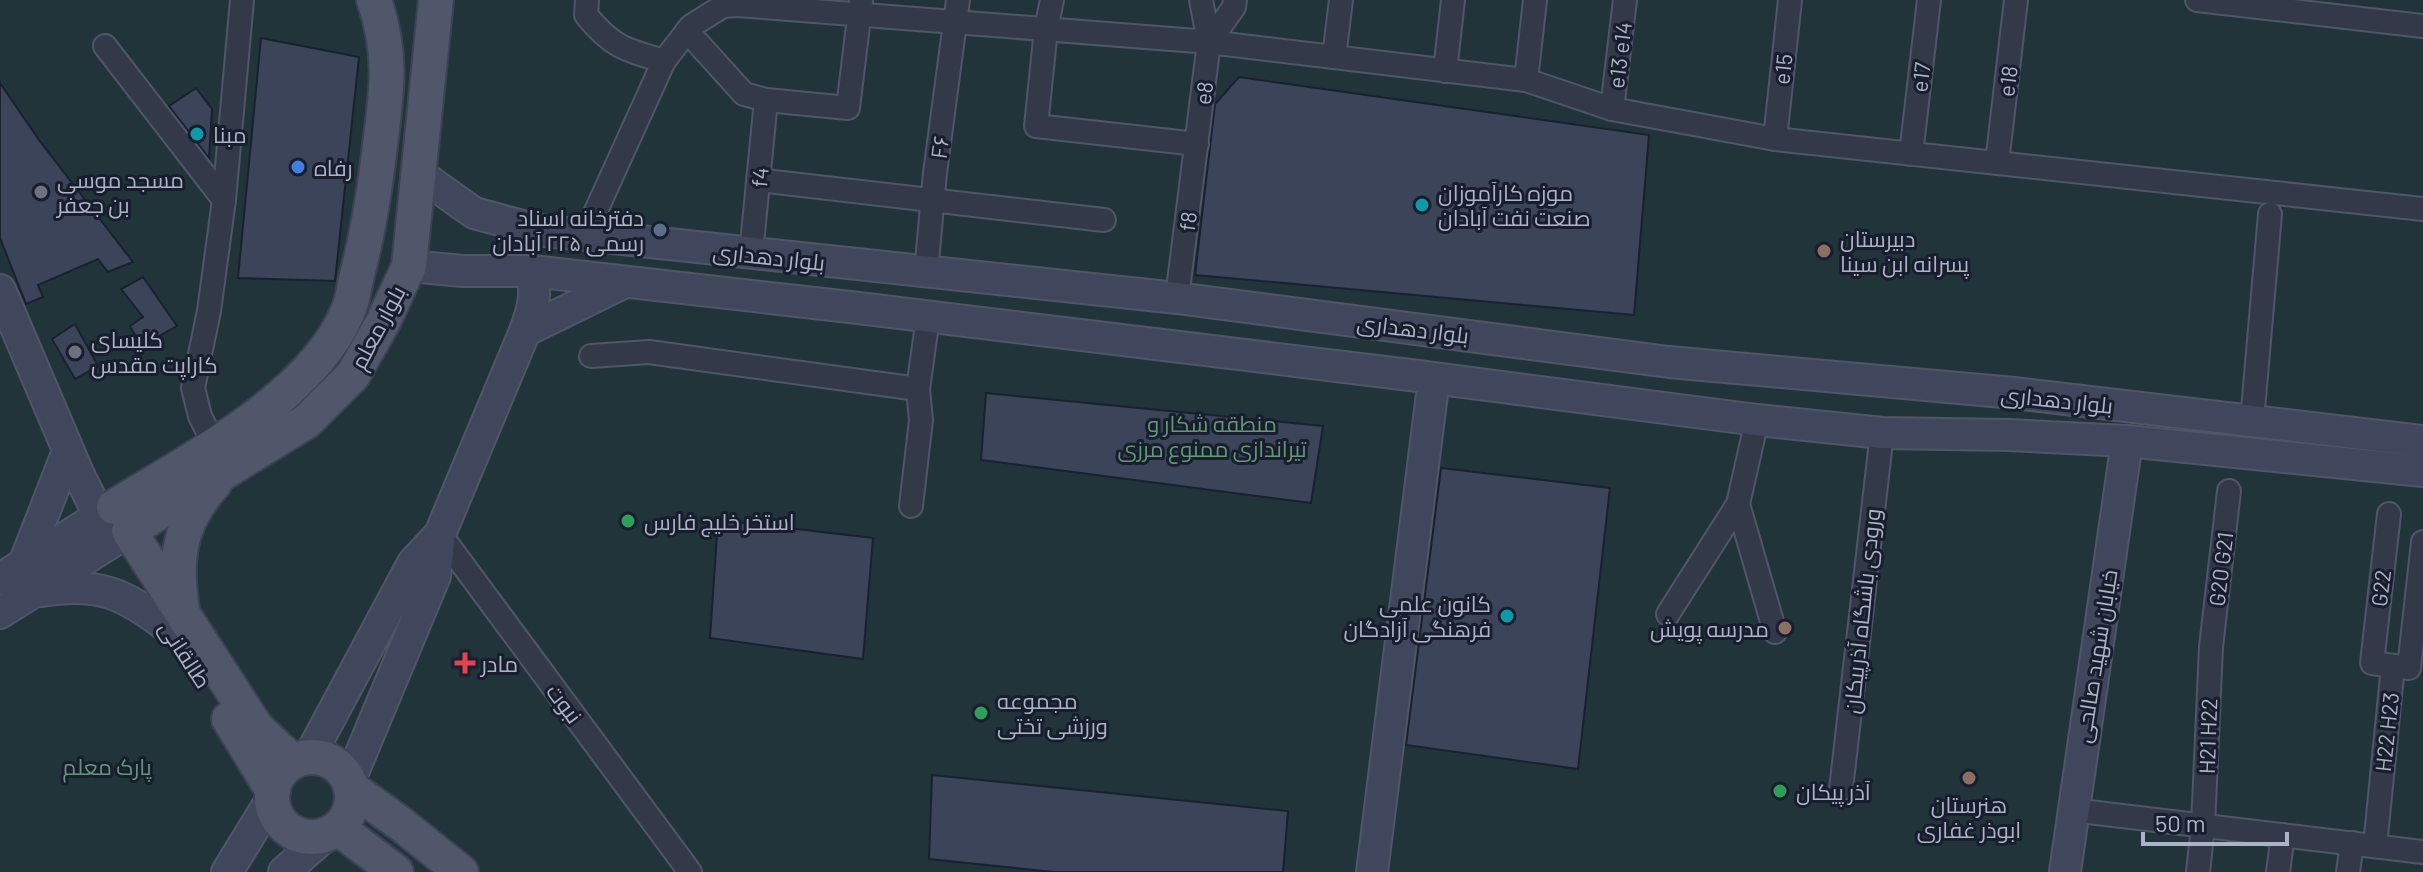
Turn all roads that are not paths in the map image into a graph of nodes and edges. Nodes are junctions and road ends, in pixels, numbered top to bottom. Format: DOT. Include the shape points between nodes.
graph roads {
  1 [pos="242,0"];
  2 [pos="374,0"];
  3 [pos="436,0"];
  4 [pos="587,0"];
  5 [pos="1052,0"];
  6 [pos="1201,0"];
  7 [pos="1235,0"];
  8 [pos="1341,0"];
  9 [pos="1453,0"];
  10 [pos="1535,0"];
  11 [pos="1625,0"];
  12 [pos="1790,0"];
  13 [pos="1929,0"];
  14 [pos="2016,0"];
  15 [pos="2197,0"];
  16 [pos="2227,2"];
  17 [pos="723,3"];
  18 [pos="860,7"];
  19 [pos="956,11"];
  20 [pos="2423,26"];
  21 [pos="1046,29"];
  22 [pos="687,31"];
  23 [pos="1209,42"];
  24 [pos="105,46"];
  25 [pos="1334,57"];
  26 [pos="664,61"];
  27 [pos="1445,71"];
  28 [pos="1526,80"];
  29 [pos="766,100"];
  30 [pos="1612,109"];
  31 [pos="1775,139"];
  32 [pos="1197,144"];
  33 [pos="1911,154"];
  34 [pos="1997,163"];
  35 [pos="418,173"];
  36 [pos="758,180"];
  37 [pos="224,200"];
  38 [pos="932,200"];
  39 [pos="2423,209"];
  40 [pos="2270,214"];
  41 [pos="1104,220"];
  42 [pos="370,228"];
  43 [pos="585,235"];
  44 [pos="751,254"];
  45 [pos="855,265"];
  46 [pos="409,266"];
  47 [pos="532,271"];
  48 [pos="926,273"];
  49 [pos="625,282"];
  50 [pos="0,290"];
  51 [pos="1177,298"];
  52 [pos="850,307"];
  53 [pos="928,317"];
  54 [pos="525,331"];
  55 [pos="591,356"];
  56 [pos="1669,362"];
  57 [pos="1729,368"];
  58 [pos="1434,378"];
  59 [pos="918,389"];
  60 [pos="1666,408"];
  61 [pos="1722,416"];
  62 [pos="1757,420"];
  63 [pos="2252,421"];
  64 [pos="1882,433"];
  65 [pos="2127,441"];
  66 [pos="2423,441"];
  67 [pos="68,451"];
  68 [pos="221,456"];
  69 [pos="2423,471"];
  70 [pos="2229,491"];
  71 [pos="1738,504"];
  72 [pos="911,506"];
  73 [pos="2389,514"];
  74 [pos="114,524"];
  75 [pos="440,534"];
  76 [pos="2423,542"];
  77 [pos="12,571"];
  78 [pos="31,593"];
  79 [pos="0,613"];
  80 [pos="1668,614"];
  81 [pos="177,623"];
  82 [pos="1775,632"];
  83 [pos="2211,647"];
  84 [pos="2391,665"];
  85 [pos="301,760"];
  86 [pos="350,785"];
  87 [pos="1841,789"];
  88 [pos="273,794"];
  89 [pos="2072,810"];
  90 [pos="2203,826"];
  91 [pos="332,831"];
  92 [pos="2283,835"];
  93 [pos="2352,843"];
  94 [pos="2375,846"];
  95 [pos="2423,852"];
  96 [pos="227,872"];
  97 [pos="284,872"];
  98 [pos="396,872"];
  99 [pos="461,872"];
  100 [pos="690,872"];
  101 [pos="1372,872"];
  102 [pos="2065,872"];
  103 [pos="2198,872"];
  104 [pos="2278,872"];
  105 [pos="2348,872"];
  1 -- 37 [label="street"];
  2 -- 42 [label="main road, بلوار معلم" via="389,69"];
  3 -- 35 [label="main road, بلوار معلم"];
  4 -- 26 [label="street" via="586,15 605,38"];
  5 -- 21 [label="street"];
  6 -- 23 [label="street"];
  7 -- 23 [label="street"];
  8 -- 25 [label="street"];
  9 -- 27 [label="street"];
  10 -- 28 [label="street"];
  11 -- 30 [label="street, e13 e14"];
  12 -- 31 [label="street, e15"];
  13 -- 33 [label="street, e17"];
  14 -- 34 [label="street, e18"];
  15 -- 16 [label="street"];
  16 -- 20 [label="street"];
  17 -- 18 [label="street"];
  17 -- 22 [label="street"];
  18 -- 19 [label="street"];
  18 -- 29 [label="street" via="848,108"];
  19 -- 21 [label="street"];
  19 -- 38 [label="street, F۶"];
  21 -- 23 [label="street"];
  21 -- 32 [label="street" via="1036,126"];
  22 -- 26 [label="street"];
  22 -- 29 [label="street" via="744,94"];
  23 -- 25 [label="street"];
  23 -- 32 [label="street, e8"];
  24 -- 37 [label="street"];
  25 -- 27 [label="street"];
  26 -- 43 [label="street"];
  27 -- 28 [label="street"];
  28 -- 30 [label="street"];
  29 -- 36 [label="street, f4"];
  30 -- 31 [label="street"];
  31 -- 33 [label="street"];
  32 -- 51 [label="street, f8"];
  33 -- 34 [label="street"];
  34 -- 39 [label="street"];
  35 -- 43 [label="main road, بلوار دهداری" via="474,213 537,230"];
  35 -- 46 [label="main road, بلوار معلم"];
  36 -- 38 [label="street"];
  36 -- 44 [label="street, f4"];
  37 -- 68 [label="street" via="193,388 200,416"];
  38 -- 41 [label="street"];
  38 -- 48 [label="street, F۶"];
  40 -- 63 [label="street"];
  42 -- 46 [label="main road"];
  42 -- 68 [label="main road, بلوار معلم" via="348,311 321,357"];
  43 -- 44 [label="main road, بلوار دهداری"];
  44 -- 45 [label="main road, بلوار دهداری"];
  45 -- 48 [label="main road, بلوار دهداری"];
  45 -- 52 [label="main road"];
  46 -- 47 [label="main road, بلوار دهداری"];
  46 -- 68 [label="main road, بلوار معلم" via="353,375 307,421"];
  47 -- 49 [label="main road, بلوار دهداری"];
  47 -- 54 [label="main road" via="535,304"];
  48 -- 51 [label="main road, بلوار دهداری"];
  49 -- 52 [label="main road, بلوار دهداری"];
  49 -- 54 [label="main road"];
  50 -- 67 [label="main road"];
  51 -- 56 [label="main road, بلوار دهداری"];
  52 -- 53 [label="main road, بلوار دهداری"];
  53 -- 58 [label="main road, بلوار دهداری"];
  53 -- 59 [label="street"];
  54 -- 75 [label="main road"];
  55 -- 59 [label="street" via="649,352"];
  56 -- 57 [label="main road, بلوار دهداری"];
  56 -- 60 [label="main road"];
  57 -- 61 [label="main road"];
  57 -- 63 [label="main road, بلوار دهداری"];
  58 -- 60 [label="main road, بلوار دهداری"];
  58 -- 101 [label="main road"];
  59 -- 72 [label="street" via="921,420"];
  60 -- 61 [label="main road, بلوار دهداری"];
  61 -- 62 [label="main road, بلوار دهداری"];
  62 -- 64 [label="main road, بلوار دهداری"];
  62 -- 71 [label="street"];
  63 -- 66 [label="main road, بلوار دهداری"];
  64 -- 65 [label="main road, بلوار دهداری"];
  64 -- 87 [label="street, ورودی باشگاه آذرپیکان"];
  65 -- 69 [label="main road, بلوار دهداری"];
  65 -- 89 [label="main road, خیابان شهید صالحی"];
  67 -- 74 [label="main road"];
  67 -- 77 [label="main road"];
  68 -- 74 [label="main road, بلوار معلم"];
  68 -- 81 [label="main road" via="183,536"];
  70 -- 83 [label="street, G20 G21"];
  71 -- 80 [label="street"];
  71 -- 82 [label="street"];
  73 -- 84 [label="street, G22"];
  74 -- 77 [label="main road, بلوار معلم"];
  74 -- 78 [label="main road, بلوار معلم"];
  74 -- 81 [label="main road, طالقانی"];
  75 -- 85 [label="main road" via="413,563"];
  75 -- 86 [label="main road" via="435,576"];
  75 -- 100 [label="street, نبوت"];
  76 -- 84 [label="street"];
  78 -- 79 [label="main road, بلوار معلم"];
  78 -- 81 [label="main road" via="68,587 106,591"];
  81 -- 85 [label="main road, طالقانی" via="256,727"];
  81 -- 88 [label="main road, طالقانی"];
  83 -- 90 [label="street, H21 H22"];
  84 -- 94 [label="street, H22 H23"];
  85 -- 86 [label="main road" via="329,761"];
  85 -- 88 [label="main road" via="278,776"];
  86 -- 91 [label="main road" via="350,810"];
  86 -- 99 [label="main road"];
  88 -- 91 [label="main road" via="280,820 289,829 301,835"];
  88 -- 96 [label="main road"];
  89 -- 90 [label="street"];
  89 -- 102 [label="main road, خیابان شهید صالحی"];
  90 -- 92 [label="street"];
  90 -- 103 [label="street, H21 H22"];
  91 -- 97 [label="main road"];
  91 -- 98 [label="main road"];
  92 -- 93 [label="street"];
  92 -- 104 [label="street"];
  93 -- 94 [label="street"];
  93 -- 105 [label="street"];
  94 -- 95 [label="street"];
}
